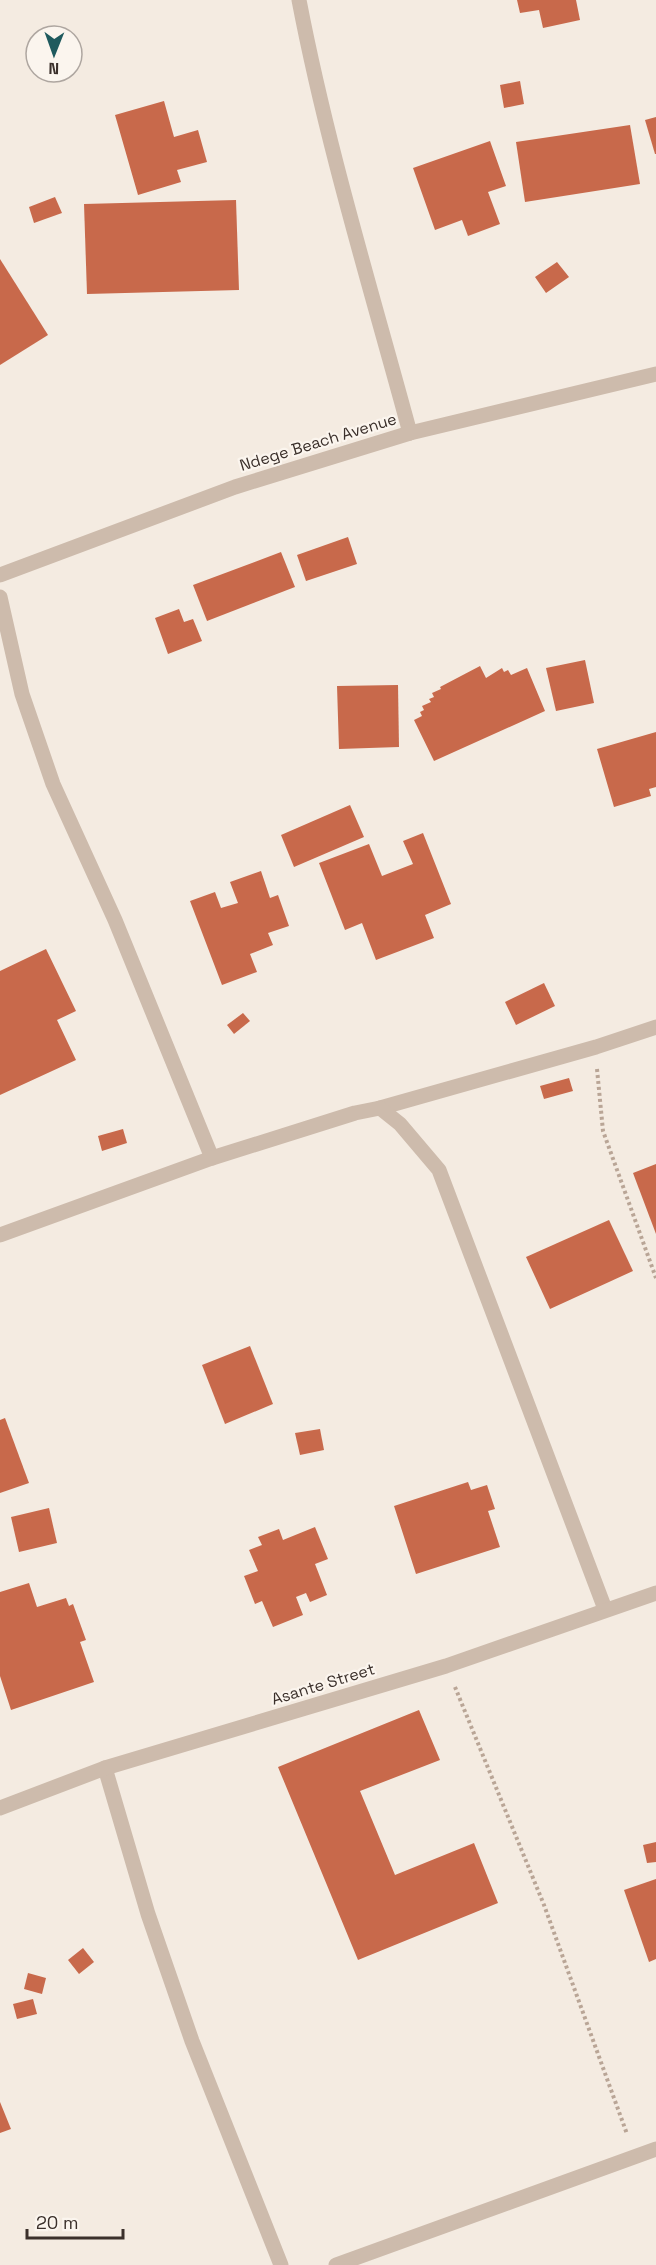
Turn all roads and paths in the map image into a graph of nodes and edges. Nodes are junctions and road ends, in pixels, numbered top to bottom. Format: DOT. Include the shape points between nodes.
graph roads {
  1 [pos="299,0"];
  2 [pos="656,374"];
  3 [pos="410,433"];
  4 [pos="0,575"];
  5 [pos="0,597"];
  6 [pos="656,1027"];
  7 [pos="596,1047"];
  8 [pos="380,1108"];
  9 [pos="212,1158"];
  10 [pos="0,1235"];
  11 [pos="656,1278"];
  12 [pos="656,1593"];
  13 [pos="605,1609"];
  14 [pos="446,1666"];
  15 [pos="105,1768"];
  16 [pos="0,1808"];
  17 [pos="656,2149"];
  18 [pos="635,2157"];
  19 [pos="281,2265"];
  20 [pos="336,2265"];
  1 -- 3 [label="street" via="309,54"];
  2 -- 3 [label="street, Ndege Beach Avenue"];
  3 -- 4 [label="street, Ndege Beach Avenue" via="235,487"];
  5 -- 9 [label="street" via="22,694 53,784 115,920"];
  6 -- 7 [label="street"];
  7 -- 8 [label="street"];
  7 -- 11 [label="path" via="603,1131"];
  8 -- 9 [label="street"];
  8 -- 13 [label="street" via="400,1124 439,1170"];
  9 -- 10 [label="street"];
  12 -- 13 [label="street, Asante Street"];
  13 -- 14 [label="street, Asante Street"];
  14 -- 15 [label="street, Asante Street"];
  14 -- 18 [label="path" via="544,1905"];
  15 -- 16 [label="street, Asante Street"];
  15 -- 19 [label="street" via="148,1914 192,2041"];
  17 -- 18 [label="street"];
  18 -- 20 [label="street"];
}
